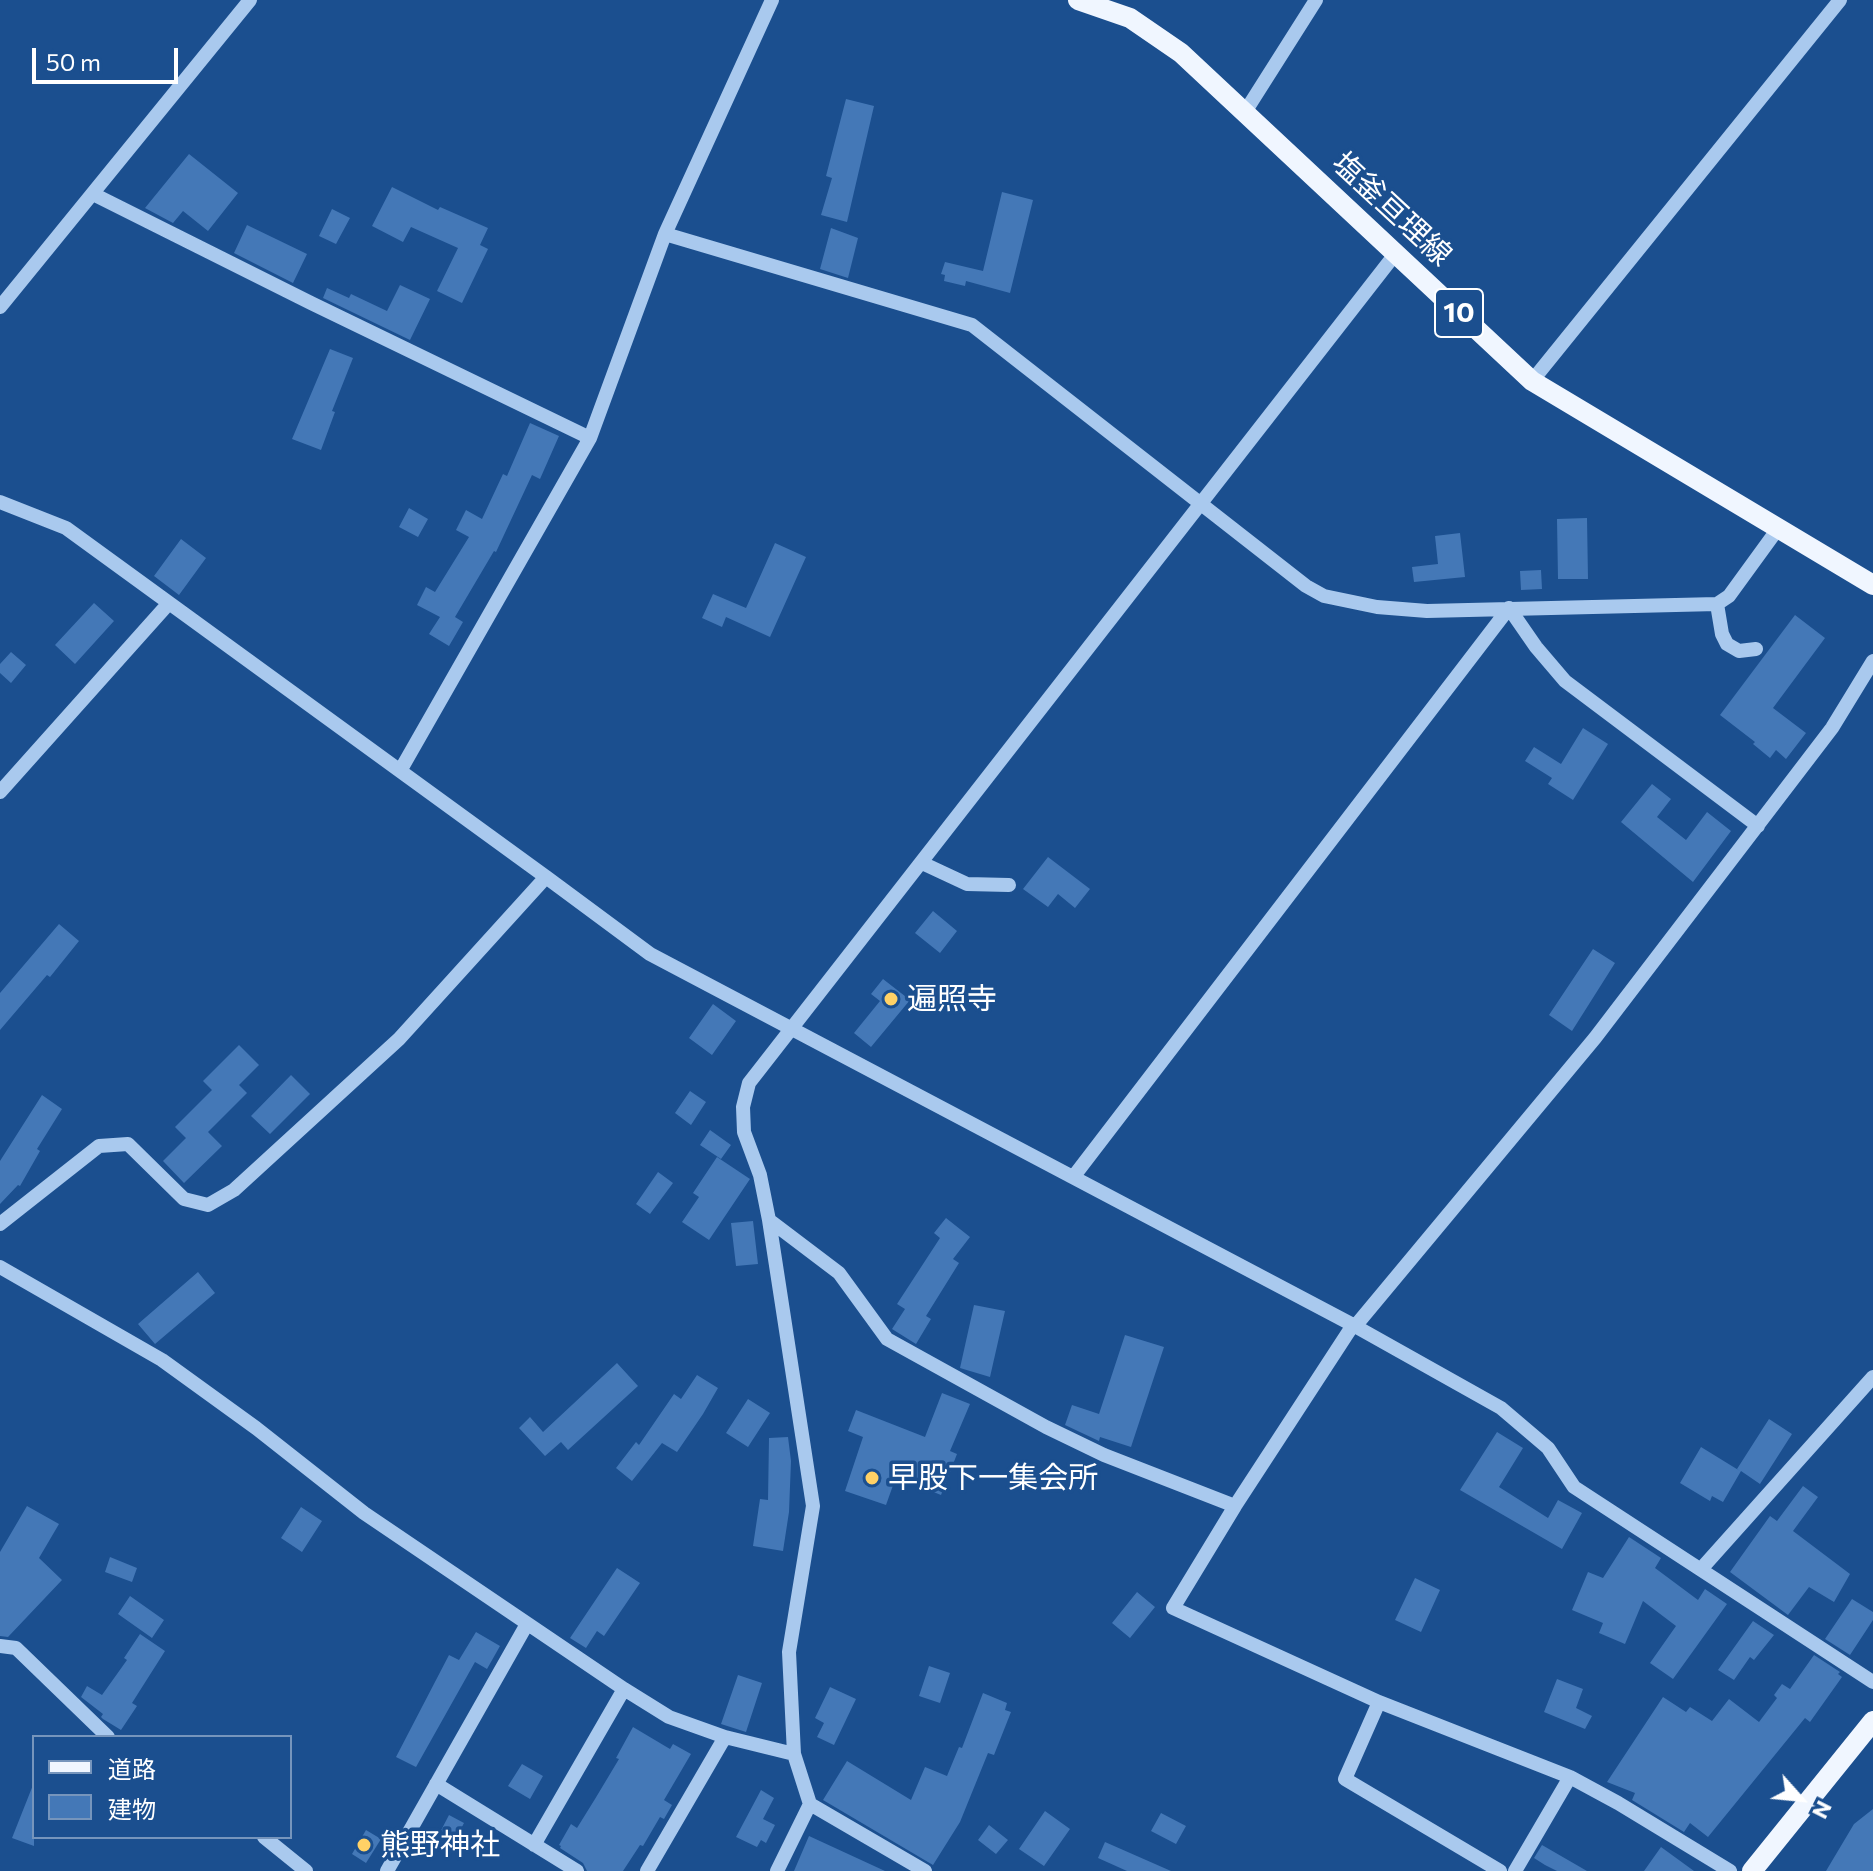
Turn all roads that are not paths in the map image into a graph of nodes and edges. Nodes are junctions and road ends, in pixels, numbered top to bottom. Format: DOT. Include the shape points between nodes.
graph roads {
  1 [pos="250,0"];
  2 [pos="772,0"];
  3 [pos="1078,0"];
  4 [pos="1316,0"];
  5 [pos="1840,0"];
  6 [pos="1245,112"];
  7 [pos="93,194"];
  8 [pos="665,234"];
  9 [pos="1396,253"];
  10 [pos="0,307"];
  11 [pos="1532,381"];
  12 [pos="590,438"];
  13 [pos="0,502"];
  14 [pos="1202,503"];
  15 [pos="1777,530"];
  16 [pos="1873,585"];
  17 [pos="169,603"];
  18 [pos="1717,604"];
  19 [pos="1509,608"];
  20 [pos="1756,649"];
  21 [pos="1873,661"];
  22 [pos="400,771"];
  23 [pos="0,792"];
  24 [pos="1758,826"];
  25 [pos="922,863"];
  26 [pos="546,877"];
  27 [pos="1009,885"];
  28 [pos="792,1028"];
  29 [pos="1074,1176"];
  30 [pos="769,1220"];
  31 [pos="0,1224"];
  32 [pos="0,1267"];
  33 [pos="1353,1325"];
  34 [pos="1873,1377"];
  35 [pos="1235,1506"];
  36 [pos="1702,1568"];
  37 [pos="527,1624"];
  38 [pos="0,1646"];
  39 [pos="1873,1682"];
  40 [pos="624,1689"];
  41 [pos="1379,1702"];
  42 [pos="1873,1721"];
  43 [pos="106,1735"];
  44 [pos="725,1737"];
  45 [pos="794,1754"];
  46 [pos="1570,1777"];
  47 [pos="436,1784"];
  48 [pos="810,1804"];
  49 [pos="266,1839"];
  50 [pos="534,1845"];
  51 [pos="306,1871"];
  52 [pos="387,1871"];
  53 [pos="577,1871"];
  54 [pos="647,1871"];
  55 [pos="777,1871"];
  56 [pos="925,1871"];
  57 [pos="1500,1871"];
  58 [pos="1515,1871"];
  59 [pos="1730,1871"];
  60 [pos="1752,1871"];
  1 -- 7 [label="street"];
  2 -- 8 [label="street"];
  3 -- 6 [label="main road, 塩釜亘理線 / 10" via="1130,18 1181,53"];
  4 -- 6 [label="street"];
  5 -- 11 [label="street"];
  6 -- 9 [label="main road, 塩釜亘理線 / 10"];
  7 -- 10 [label="street"];
  7 -- 12 [label="street"];
  8 -- 12 [label="street"];
  8 -- 14 [label="street" via="972,325"];
  9 -- 11 [label="main road, 塩釜亘理線 / 10"];
  9 -- 14 [label="street"];
  11 -- 15 [label="main road, 塩釜亘理線 / 10"];
  12 -- 22 [label="street"];
  13 -- 17 [label="street" via="66,528"];
  14 -- 19 [label="street" via="1324,596 1427,611"];
  14 -- 25 [label="street"];
  15 -- 16 [label="main road, 塩釜亘理線 / 10"];
  15 -- 18 [label="street" via="1729,596"];
  17 -- 22 [label="street"];
  17 -- 23 [label="street"];
  18 -- 19 [label="street"];
  18 -- 20 [label="street" via="1727,644 1739,651"];
  19 -- 24 [label="street" via="1565,681"];
  19 -- 29 [label="street"];
  21 -- 24 [label="street" via="1832,728"];
  22 -- 26 [label="street"];
  24 -- 33 [label="street" via="1595,1038"];
  25 -- 27 [label="street" via="967,884"];
  25 -- 28 [label="street"];
  26 -- 28 [label="street" via="650,954"];
  26 -- 31 [label="street" via="399,1039 234,1190 208,1205 184,1199 128,1144 99,1146"];
  28 -- 29 [label="street"];
  28 -- 30 [label="street" via="749,1083 743,1107 744,1132"];
  29 -- 33 [label="street"];
  30 -- 35 [label="street" via="839,1273 887,1339 1058,1433"];
  30 -- 45 [label="street" via="813,1506 789,1652"];
  32 -- 37 [label="street" via="162,1360 364,1513"];
  33 -- 35 [label="street"];
  33 -- 36 [label="street" via="1501,1408 1548,1448 1574,1487"];
  34 -- 36 [label="street"];
  35 -- 41 [label="street" via="1173,1608"];
  36 -- 39 [label="street"];
  37 -- 40 [label="street"];
  37 -- 47 [label="street"];
  38 -- 43 [label="street" via="16,1648"];
  40 -- 44 [label="street" via="669,1717"];
  40 -- 50 [label="street"];
  41 -- 46 [label="street"];
  41 -- 57 [label="street" via="1345,1779"];
  42 -- 60 [label="main road"];
  44 -- 45 [label="street"];
  44 -- 54 [label="street"];
  45 -- 48 [label="street"];
  46 -- 58 [label="street"];
  46 -- 59 [label="street"];
  47 -- 50 [label="street"];
  47 -- 52 [label="street"];
  48 -- 55 [label="street"];
  48 -- 56 [label="street"];
  49 -- 51 [label="street"];
  50 -- 53 [label="street"];
}
